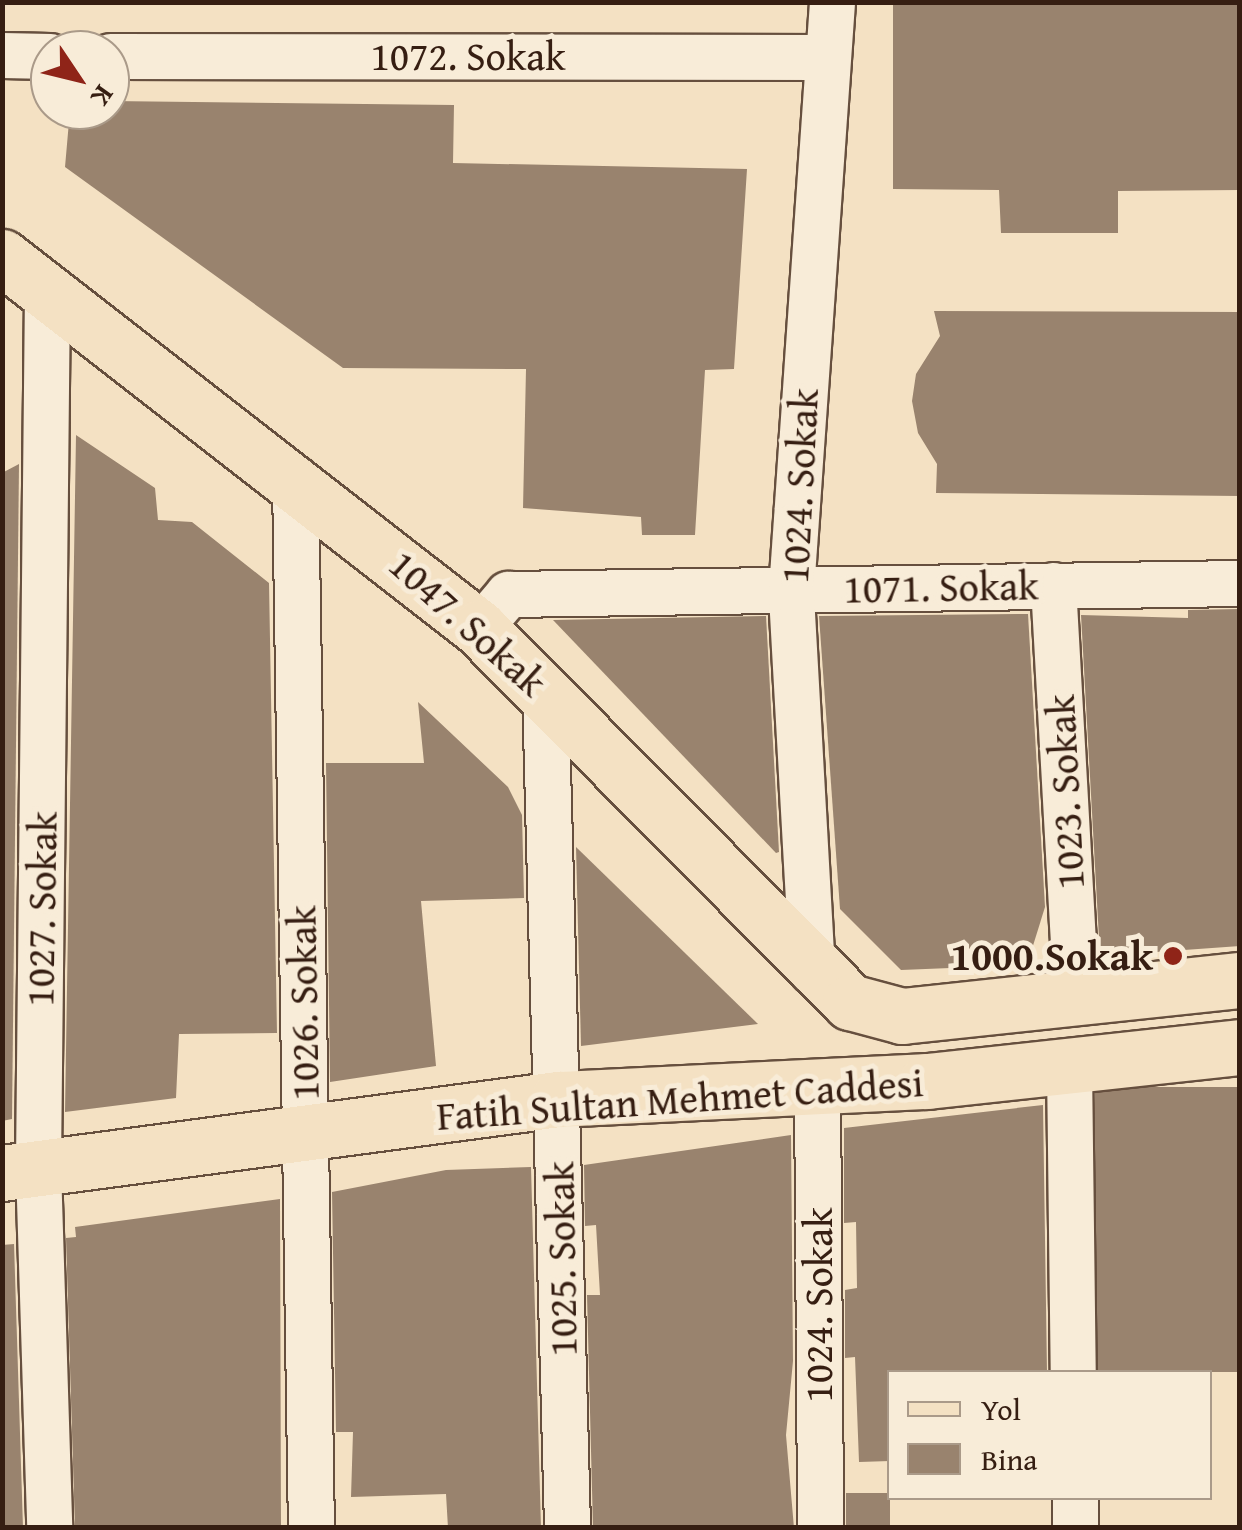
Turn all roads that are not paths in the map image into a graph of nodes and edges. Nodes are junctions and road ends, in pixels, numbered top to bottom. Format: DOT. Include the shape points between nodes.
graph roads {
  1 [pos="832,2"];
  2 [pos="2,56"];
  3 [pos="30,56"];
  4 [pos="130,56"];
  5 [pos="825,57"];
  6 [pos="2,257"];
  7 [pos="47,291"];
  8 [pos="295,479"];
  9 [pos="1240,583"];
  10 [pos="1053,586"];
  11 [pos="791,590"];
  12 [pos="478,628"];
  13 [pos="545,692"];
  14 [pos="812,970"];
  15 [pos="1240,980"];
  16 [pos="1076,998"];
  17 [pos="902,1016"];
  18 [pos="1240,1047"];
  19 [pos="1069,1066"];
  20 [pos="817,1083"];
  21 [pos="558,1099"];
  22 [pos="305,1134"];
  23 [pos="20,1170"];
  24 [pos="1073,1370"];
  25 [pos="1074,1500"];
  26 [pos="49,1528"];
  27 [pos="312,1528"];
  28 [pos="567,1528"];
  29 [pos="820,1528"];
  30 [pos="1075,1528"];
  1 -- 5 [label="street, 1024. Sokak"];
  2 -- 3 [label="street"];
  4 -- 5 [label="street, 1072. Sokak"];
  5 -- 11 [label="street, 1024. Sokak"];
  6 -- 7 [label="main road, 1047. Sokak"];
  7 -- 8 [label="main road, 1047. Sokak"];
  7 -- 23 [label="street, 1027. Sokak"];
  8 -- 12 [label="main road, 1047. Sokak"];
  8 -- 22 [label="street, 1026. Sokak"];
  9 -- 10 [label="street, 1071. Sokak"];
  10 -- 11 [label="street, 1071. Sokak"];
  10 -- 16 [label="street, 1023. Sokak"];
  11 -- 12 [label="street, 1071. Sokak" via="508,594"];
  11 -- 14 [label="street, 1024. Sokak"];
  12 -- 13 [label="main road, 1047. Sokak"];
  13 -- 14 [label="main road, 1047. Sokak"];
  13 -- 21 [label="street, 1025. Sokak"];
  14 -- 17 [label="main road, 1047. Sokak" via="850,1002"];
  15 -- 16 [label="main road, Fatih Sultan Mehmet Caddesi"];
  16 -- 17 [label="main road, Fatih Sultan Mehmet Caddesi"];
  18 -- 19 [label="main road, Fatih Sultan Mehmet Caddesi"];
  19 -- 20 [label="main road, Fatih Sultan Mehmet Caddesi" via="928,1081"];
  19 -- 24 [label="street"];
  20 -- 21 [label="main road, Fatih Sultan Mehmet Caddesi"];
  20 -- 29 [label="street, 1024. Sokak"];
  21 -- 22 [label="main road, Fatih Sultan Mehmet Caddesi"];
  21 -- 28 [label="street, 1025. Sokak"];
  22 -- 23 [label="main road, Fatih Sultan Mehmet Caddesi"];
  22 -- 27 [label="street, 1026. Sokak"];
  23 -- 26 [label="street, 1027. Sokak"];
  25 -- 30 [label="street"];
}
